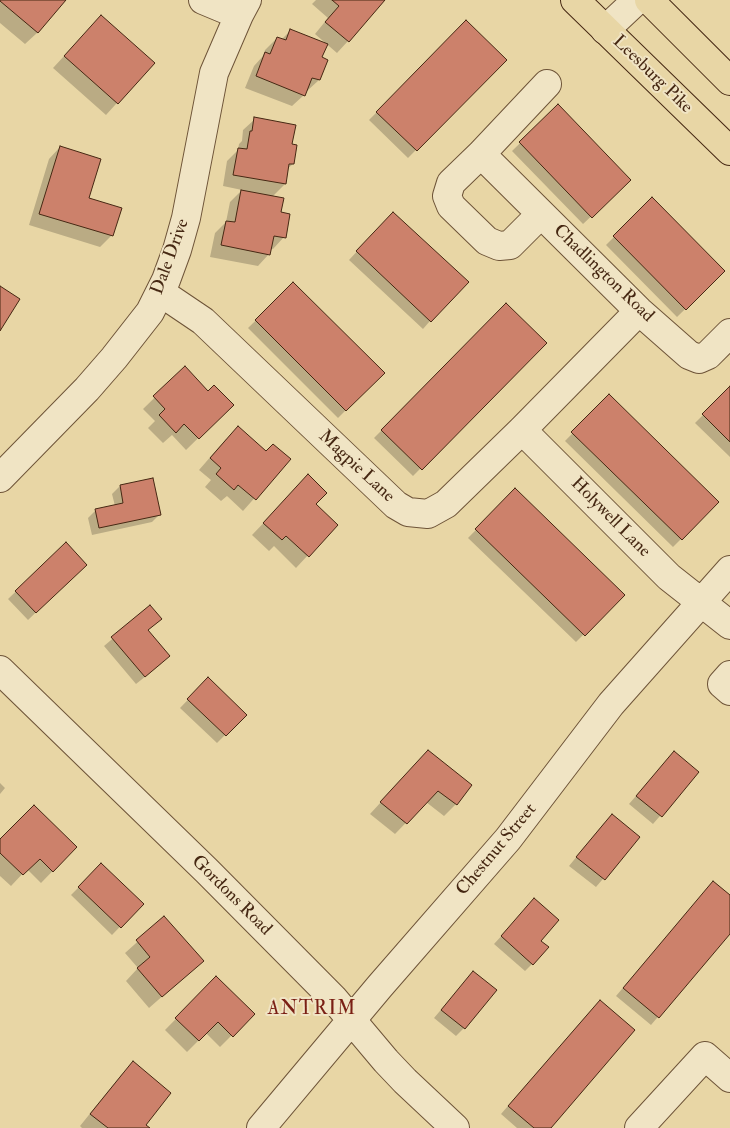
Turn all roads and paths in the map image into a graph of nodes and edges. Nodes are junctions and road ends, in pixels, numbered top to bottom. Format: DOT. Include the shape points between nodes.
graph roads {
  1 [pos="202,0"];
  2 [pos="575,0"];
  3 [pos="637,0"];
  4 [pos="649,0"];
  5 [pos="243,7"];
  6 [pos="605,30"];
  7 [pos="730,81"];
  8 [pos="547,84"];
  9 [pos="730,151"];
  10 [pos="481,154"];
  11 [pos="541,214"];
  12 [pos="160,292"];
  13 [pos="639,311"];
  14 [pos="730,333"];
  15 [pos="522,430"];
  16 [pos="0,478"];
  17 [pos="730,570"];
  18 [pos="701,603"];
  19 [pos="730,625"];
  20 [pos="0,670"];
  21 [pos="730,675"];
  22 [pos="730,691"];
  23 [pos="352,1020"];
  24 [pos="730,1078"];
  25 [pos="261,1128"];
  26 [pos="456,1128"];
  27 [pos="639,1128"];
  1 -- 5 [label="street, Dale Drive"];
  2 -- 6 [label="main road, Leesburg Pike"];
  3 -- 6 [label="street"];
  4 -- 7 [label="main road"];
  5 -- 12 [label="street, Dale Drive" via="214,73 186,218"];
  6 -- 9 [label="main road, Leesburg Pike"];
  8 -- 10 [label="street"];
  10 -- 11 [label="street, Chadlington Road"];
  10 -- 11 [label="street" via="451,183 447,196 451,206 487,241 499,246 510,245"];
  11 -- 13 [label="street, Chadlington Road"];
  12 -- 15 [label="street, Magpie Lane" via="202,321 396,505 408,512 428,514 446,504"];
  12 -- 16 [label="street, Dale Drive" via="150,312 114,358"];
  13 -- 14 [label="street, Chadlington Road" via="699,359 708,356"];
  13 -- 15 [label="street, Magpie Lane"];
  15 -- 18 [label="street, Holywell Lane" via="669,577"];
  17 -- 18 [label="street, Chestnut Street"];
  18 -- 19 [label="street, Holywell Lane"];
  18 -- 23 [label="street, Chestnut Street" via="611,704 508,839"];
  20 -- 23 [label="street, Gordons Road" via="207,871"];
  21 -- 22 [label="street" via="722,684"];
  23 -- 25 [label="street, Chestnut Street"];
  23 -- 26 [label="street, Gordons Road" via="405,1081"];
  24 -- 27 [label="street" via="706,1056"];
}
